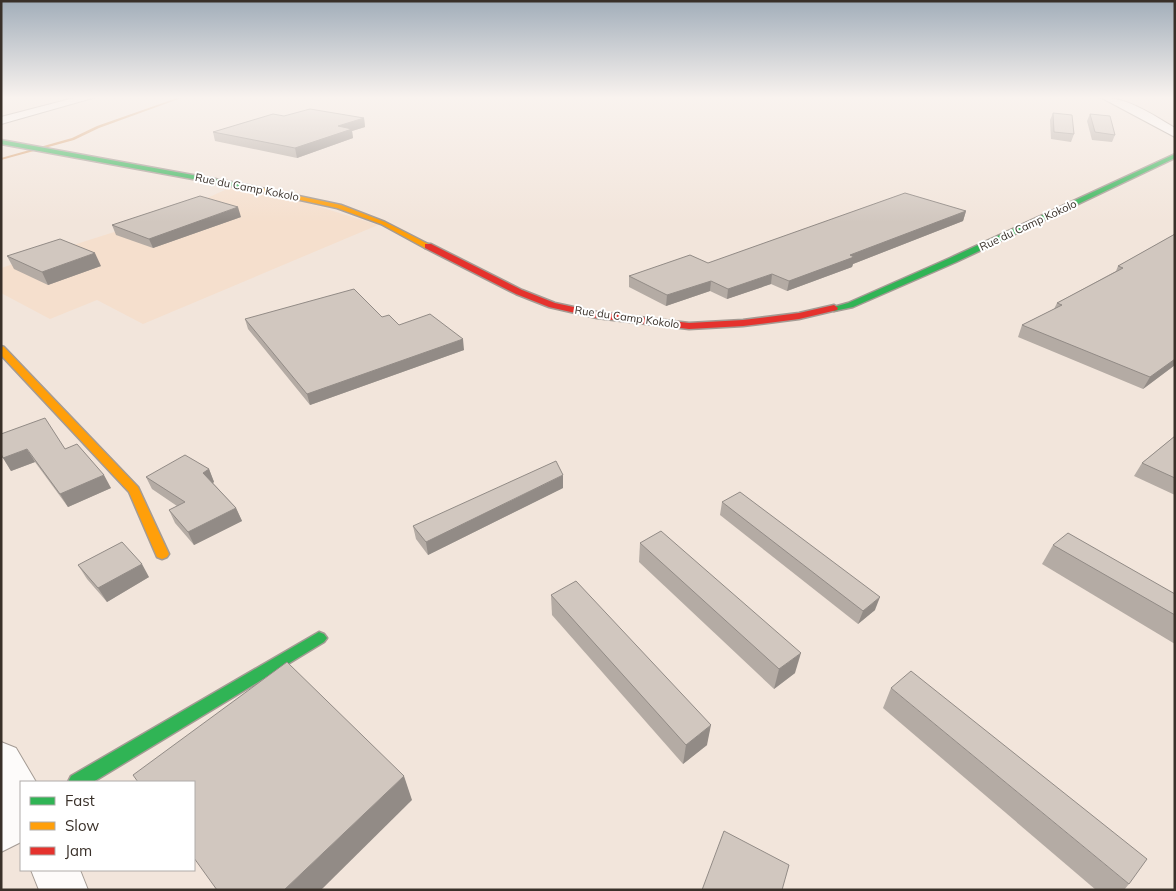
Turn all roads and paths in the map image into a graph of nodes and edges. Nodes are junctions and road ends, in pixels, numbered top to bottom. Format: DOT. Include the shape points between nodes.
graph roads {
  1 [pos="2,142"];
  2 [pos="1175,156"];
  3 [pos="1,349"];
  4 [pos="162,554"];
  5 [pos="319,638"];
  6 [pos="1,762"];
  7 [pos="79,781"];
  8 [pos="20,798"];
  9 [pos="20,816"];
  10 [pos="1,829"];
  11 [pos="55,871"];
  12 [pos="64,890"];
  1 -- 2 [label="street, Rue du Camp Kokolo" via="339,206 383,223 512,289 552,305 597,315 689,326 799,316 850,305"];
  3 -- 4 [label="street" via="134,490"];
  5 -- 7 [label="street"];
  6 -- 8 [label="street"];
  9 -- 10 [label="street"];
  11 -- 12 [label="street"];
}
